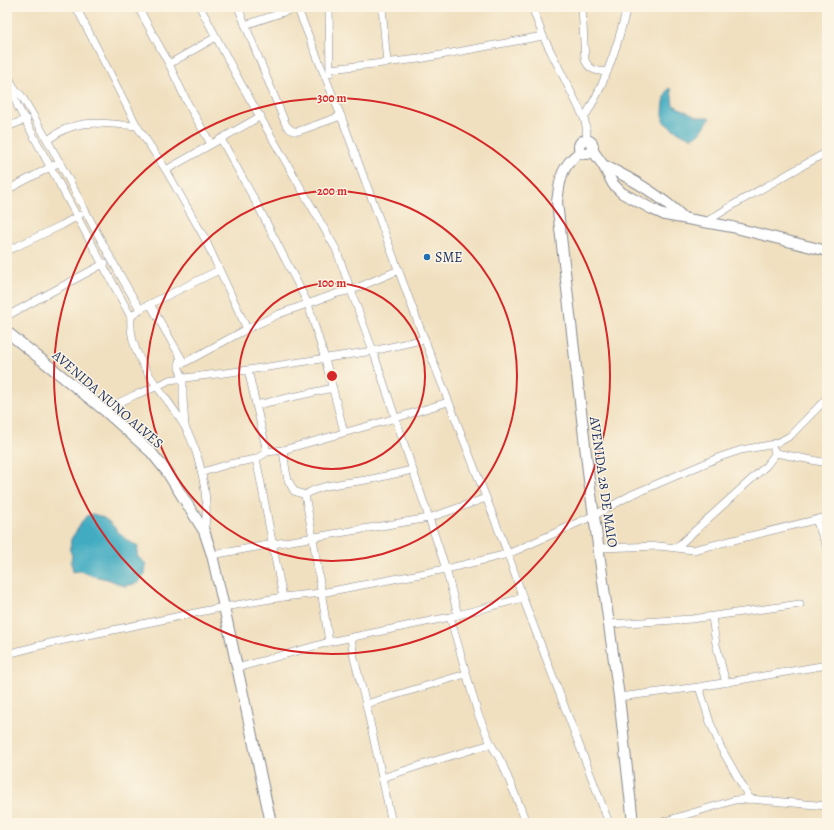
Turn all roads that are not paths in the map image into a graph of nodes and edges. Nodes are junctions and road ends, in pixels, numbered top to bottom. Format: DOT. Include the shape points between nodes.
graph roads {
  1 [pos="76,7"];
  2 [pos="138,7"];
  3 [pos="200,7"];
  4 [pos="238,7"];
  5 [pos="298,7"];
  6 [pos="329,7"];
  7 [pos="382,7"];
  8 [pos="532,7"];
  9 [pos="582,7"];
  10 [pos="627,7"];
  11 [pos="245,25"];
  12 [pos="543,36"];
  13 [pos="216,37"];
  14 [pos="387,63"];
  15 [pos="169,64"];
  16 [pos="330,69"];
  17 [pos="607,72"];
  18 [pos="7,73"];
  19 [pos="330,87"];
  20 [pos="15,90"];
  21 [pos="33,116"];
  22 [pos="260,116"];
  23 [pos="341,116"];
  24 [pos="584,118"];
  25 [pos="25,120"];
  26 [pos="137,126"];
  27 [pos="7,127"];
  28 [pos="221,139"];
  29 [pos="48,140"];
  30 [pos="587,140"];
  31 [pos="211,144"];
  32 [pos="593,151"];
  33 [pos="580,152"];
  34 [pos="827,152"];
  35 [pos="60,162"];
  36 [pos="603,165"];
  37 [pos="50,168"];
  38 [pos="166,170"];
  39 [pos="7,190"];
  40 [pos="86,212"];
  41 [pos="77,217"];
  42 [pos="684,218"];
  43 [pos="706,222"];
  44 [pos="7,251"];
  45 [pos="827,251"];
  46 [pos="111,260"];
  47 [pos="102,264"];
  48 [pos="219,270"];
  49 [pos="399,270"];
  50 [pos="352,290"];
  51 [pos="150,304"];
  52 [pos="308,304"];
  53 [pos="140,309"];
  54 [pos="7,316"];
  55 [pos="131,317"];
  56 [pos="247,329"];
  57 [pos="7,332"];
  58 [pos="424,339"];
  59 [pos="373,352"];
  60 [pos="325,359"];
  61 [pos="184,362"];
  62 [pos="248,370"];
  63 [pos="184,378"];
  64 [pos="156,387"];
  65 [pos="333,388"];
  66 [pos="827,398"];
  67 [pos="448,402"];
  68 [pos="256,405"];
  69 [pos="104,410"];
  70 [pos="396,418"];
  71 [pos="185,426"];
  72 [pos="344,432"];
  73 [pos="770,445"];
  74 [pos="283,450"];
  75 [pos="267,452"];
  76 [pos="776,453"];
  77 [pos="256,459"];
  78 [pos="827,463"];
  79 [pos="412,470"];
  80 [pos="203,472"];
  81 [pos="305,495"];
  82 [pos="486,498"];
  83 [pos="595,515"];
  84 [pos="827,517"];
  85 [pos="430,518"];
  86 [pos="816,520"];
  87 [pos="204,531"];
  88 [pos="313,538"];
  89 [pos="273,544"];
  90 [pos="678,547"];
  91 [pos="827,547"];
  92 [pos="599,548"];
  93 [pos="508,554"];
  94 [pos="212,555"];
  95 [pos="446,569"];
  96 [pos="321,593"];
  97 [pos="283,597"];
  98 [pos="523,598"];
  99 [pos="800,604"];
  100 [pos="224,607"];
  101 [pos="458,615"];
  102 [pos="450,617"];
  103 [pos="712,617"];
  104 [pos="610,624"];
  105 [pos="351,638"];
  106 [pos="329,642"];
  107 [pos="7,654"];
  108 [pos="827,666"];
  109 [pos="237,668"];
  110 [pos="466,674"];
  111 [pos="726,683"];
  112 [pos="699,687"];
  113 [pos="619,697"];
  114 [pos="366,704"];
  115 [pos="491,744"];
  116 [pos="382,778"];
  117 [pos="750,799"];
  118 [pos="827,806"];
  119 [pos="271,823"];
  120 [pos="392,823"];
  121 [pos="526,823"];
  122 [pos="609,823"];
  123 [pos="633,823"];
  124 [pos="659,823"];
  1 -- 26 [label="street"];
  2 -- 15 [label="street"];
  3 -- 13 [label="street"];
  4 -- 11 [label="street"];
  5 -- 11 [label="street"];
  5 -- 19 [label="street"];
  6 -- 16 [label="street"];
  7 -- 14 [label="street"];
  8 -- 12 [label="street"];
  9 -- 17 [label="street" via="585,60 593,70"];
  10 -- 17 [label="street"];
  11 -- 23 [label="street" via="289,129 299,131"];
  12 -- 14 [label="street"];
  12 -- 24 [label="street"];
  13 -- 15 [label="street"];
  13 -- 22 [label="street"];
  14 -- 16 [label="street"];
  15 -- 31 [label="street"];
  16 -- 19 [label="street"];
  17 -- 24 [label="street"];
  18 -- 20 [label="street"];
  19 -- 23 [label="street"];
  20 -- 21 [label="street" via="21,95"];
  20 -- 25 [label="street" via="14,96"];
  21 -- 25 [label="street"];
  21 -- 29 [label="street"];
  22 -- 28 [label="street"];
  22 -- 50 [label="street" via="336,249"];
  23 -- 49 [label="street"];
  24 -- 30 [label="street"];
  25 -- 27 [label="street"];
  25 -- 37 [label="street"];
  26 -- 29 [label="street" via="81,123"];
  26 -- 38 [label="street"];
  28 -- 31 [label="street"];
  28 -- 52 [label="street"];
  29 -- 35 [label="street"];
  30 -- 32 [label="street" via="593,144"];
  30 -- 33 [label="street" via="579,145"];
  31 -- 38 [label="street"];
  32 -- 33 [label="street" via="588,155"];
  32 -- 36 [label="street"];
  33 -- 83 [label="street, AVENIDA 28 DE MAIO" via="562,172 557,202 590,492"];
  34 -- 43 [label="street"];
  35 -- 37 [label="street"];
  35 -- 40 [label="street"];
  36 -- 42 [label="street" via="660,197"];
  36 -- 42 [label="street" via="613,184 622,193 665,215"];
  37 -- 39 [label="street"];
  37 -- 41 [label="street"];
  38 -- 48 [label="street" via="204,237"];
  40 -- 41 [label="street"];
  40 -- 46 [label="street"];
  41 -- 44 [label="street"];
  41 -- 47 [label="street"];
  42 -- 43 [label="street"];
  43 -- 45 [label="street"];
  46 -- 47 [label="street"];
  46 -- 53 [label="street"];
  47 -- 54 [label="street"];
  47 -- 55 [label="street"];
  48 -- 51 [label="street"];
  48 -- 56 [label="street"];
  49 -- 50 [label="street"];
  49 -- 58 [label="street"];
  50 -- 52 [label="street"];
  50 -- 59 [label="street"];
  51 -- 53 [label="street"];
  51 -- 61 [label="street"];
  52 -- 56 [label="street"];
  52 -- 60 [label="street"];
  53 -- 55 [label="street"];
  55 -- 64 [label="street" via="131,336"];
  56 -- 61 [label="street"];
  57 -- 69 [label="street, AVENIDA NUNO ALVES"];
  58 -- 59 [label="street"];
  58 -- 67 [label="street"];
  59 -- 60 [label="street"];
  59 -- 70 [label="street"];
  60 -- 62 [label="street"];
  60 -- 65 [label="street"];
  61 -- 63 [label="street" via="179,361 178,364"];
  62 -- 63 [label="street"];
  62 -- 68 [label="street"];
  63 -- 64 [label="street" via="169,380"];
  63 -- 71 [label="street"];
  64 -- 69 [label="street"];
  64 -- 71 [label="street"];
  65 -- 68 [label="street"];
  65 -- 72 [label="street"];
  66 -- 73 [label="street" via="790,436"];
  67 -- 70 [label="street"];
  67 -- 82 [label="street"];
  68 -- 75 [label="street"];
  69 -- 87 [label="street, AVENIDA NUNO ALVES" via="151,452 167,472"];
  70 -- 72 [label="street"];
  70 -- 79 [label="street"];
  71 -- 80 [label="street"];
  72 -- 74 [label="street"];
  73 -- 76 [label="street"];
  73 -- 83 [label="street" via="720,457 631,495"];
  74 -- 75 [label="street"];
  74 -- 81 [label="street" via="286,471 294,491"];
  75 -- 77 [label="street"];
  76 -- 78 [label="street"];
  76 -- 90 [label="street" via="766,466"];
  77 -- 80 [label="street"];
  77 -- 89 [label="street"];
  79 -- 81 [label="street" via="330,486"];
  79 -- 85 [label="street"];
  80 -- 87 [label="street" via="206,515"];
  81 -- 88 [label="street"];
  82 -- 85 [label="street"];
  82 -- 93 [label="street"];
  83 -- 92 [label="street, AVENIDA 28 DE MAIO"];
  83 -- 93 [label="street"];
  84 -- 86 [label="street"];
  85 -- 88 [label="street"];
  85 -- 95 [label="street"];
  86 -- 90 [label="street" via="693,550"];
  86 -- 91 [label="street"];
  87 -- 94 [label="street, AVENIDA NUNO ALVES"];
  88 -- 89 [label="street"];
  88 -- 96 [label="street"];
  89 -- 94 [label="street"];
  89 -- 97 [label="street"];
  90 -- 92 [label="street"];
  92 -- 104 [label="street, AVENIDA 28 DE MAIO"];
  93 -- 95 [label="street"];
  93 -- 98 [label="street"];
  94 -- 100 [label="street, AVENIDA NUNO ALVES"];
  95 -- 96 [label="street"];
  95 -- 101 [label="street"];
  96 -- 97 [label="street"];
  96 -- 106 [label="street"];
  97 -- 100 [label="street"];
  98 -- 101 [label="street"];
  98 -- 122 [label="street"];
  99 -- 103 [label="street"];
  100 -- 107 [label="street"];
  100 -- 109 [label="street, AVENIDA NUNO ALVES"];
  101 -- 102 [label="street"];
  102 -- 105 [label="street"];
  102 -- 110 [label="street"];
  103 -- 104 [label="street"];
  103 -- 111 [label="street"];
  104 -- 113 [label="street, AVENIDA 28 DE MAIO"];
  105 -- 106 [label="street"];
  105 -- 114 [label="street"];
  106 -- 109 [label="street"];
  108 -- 111 [label="street"];
  109 -- 119 [label="street, AVENIDA NUNO ALVES"];
  110 -- 114 [label="street"];
  110 -- 115 [label="street" via="478,714"];
  111 -- 112 [label="street"];
  112 -- 113 [label="street"];
  112 -- 117 [label="street" via="721,748"];
  113 -- 123 [label="street, AVENIDA 28 DE MAIO"];
  114 -- 116 [label="street"];
  115 -- 116 [label="street"];
  115 -- 121 [label="street" via="502,763"];
  116 -- 120 [label="street"];
  117 -- 118 [label="street"];
  117 -- 124 [label="street" via="734,800"];
}
